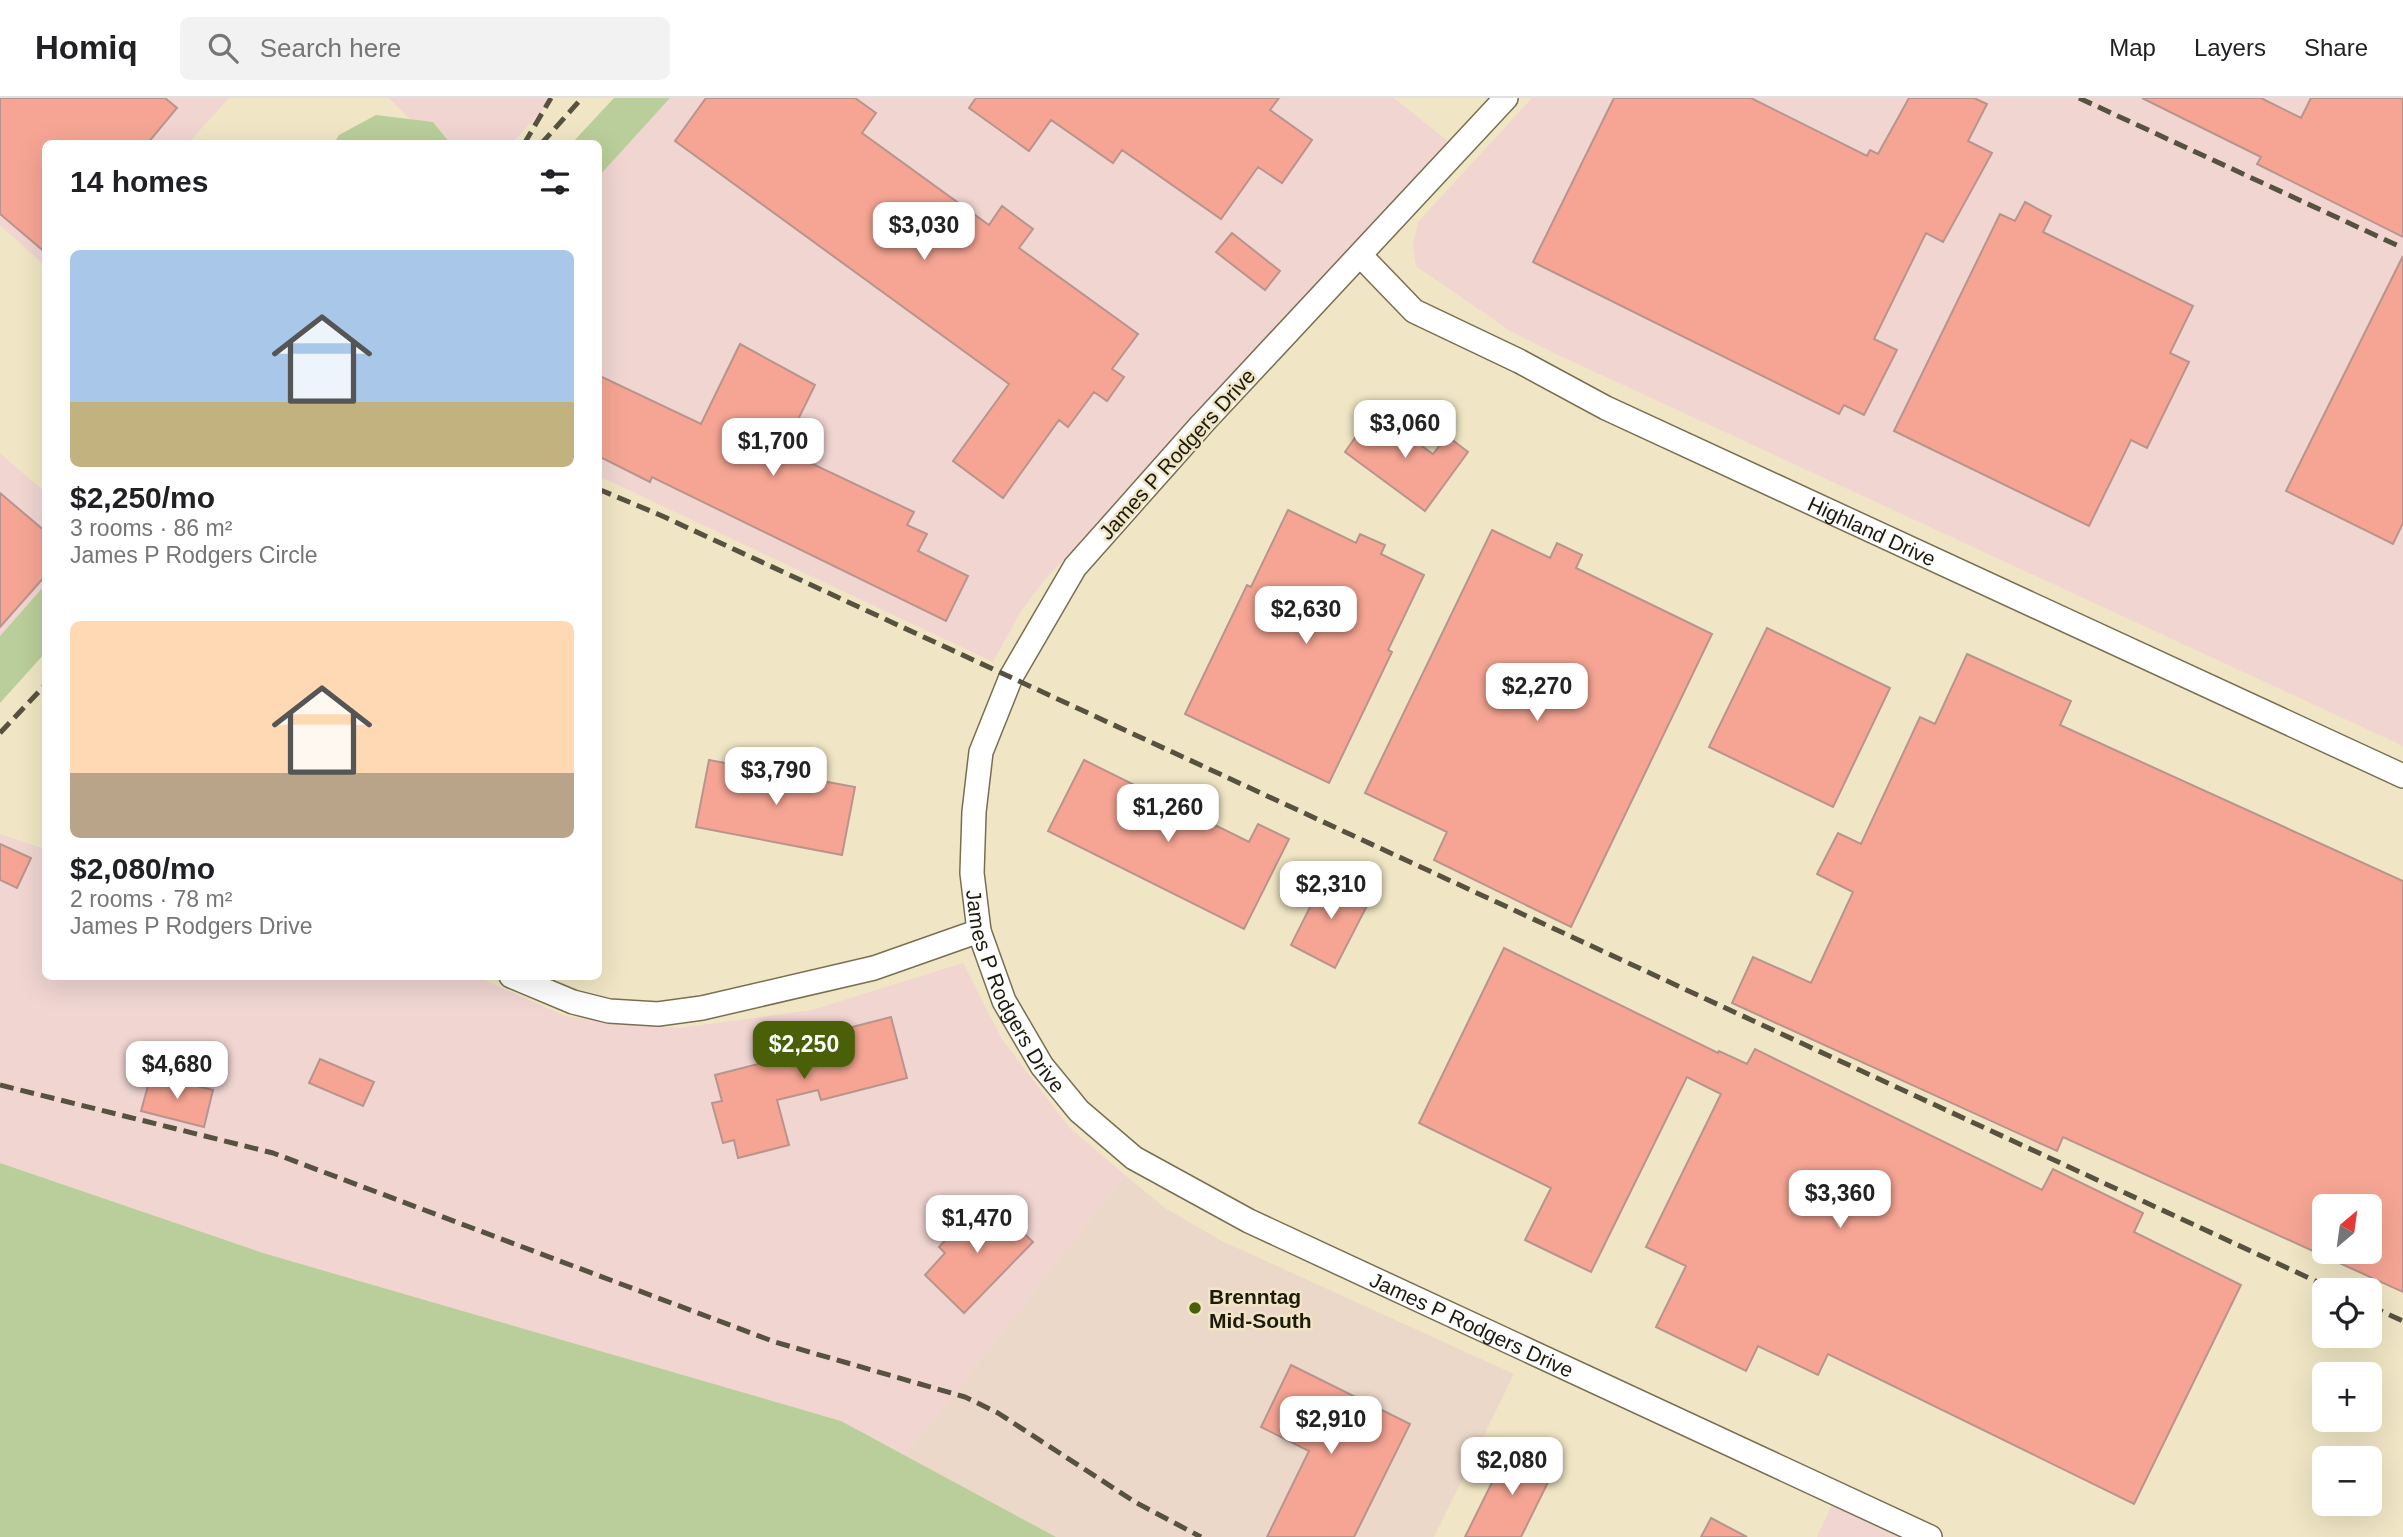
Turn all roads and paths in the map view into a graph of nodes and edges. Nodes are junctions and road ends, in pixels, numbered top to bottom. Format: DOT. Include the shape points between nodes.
graph roads {
  1 [pos="1506,98"];
  2 [pos="1360,255"];
  3 [pos="2403,776"];
  4 [pos="979,932"];
  5 [pos="521,980"];
  6 [pos="1930,1537"];
  1 -- 2 [label="street, James P Rodgers Drive"];
  2 -- 3 [label="street, Highland Drive" via="1414,311 1606,408"];
  2 -- 4 [label="street, James P Rodgers Drive" via="1075,567 1016,667 981,752 972,873"];
  4 -- 5 [label="street" via="874,968 702,1009 658,1014 609,1011"];
  4 -- 6 [label="street, James P Rodgers Drive" via="1004,1001 1042,1066 1079,1111 1134,1158 1249,1221"];
}
